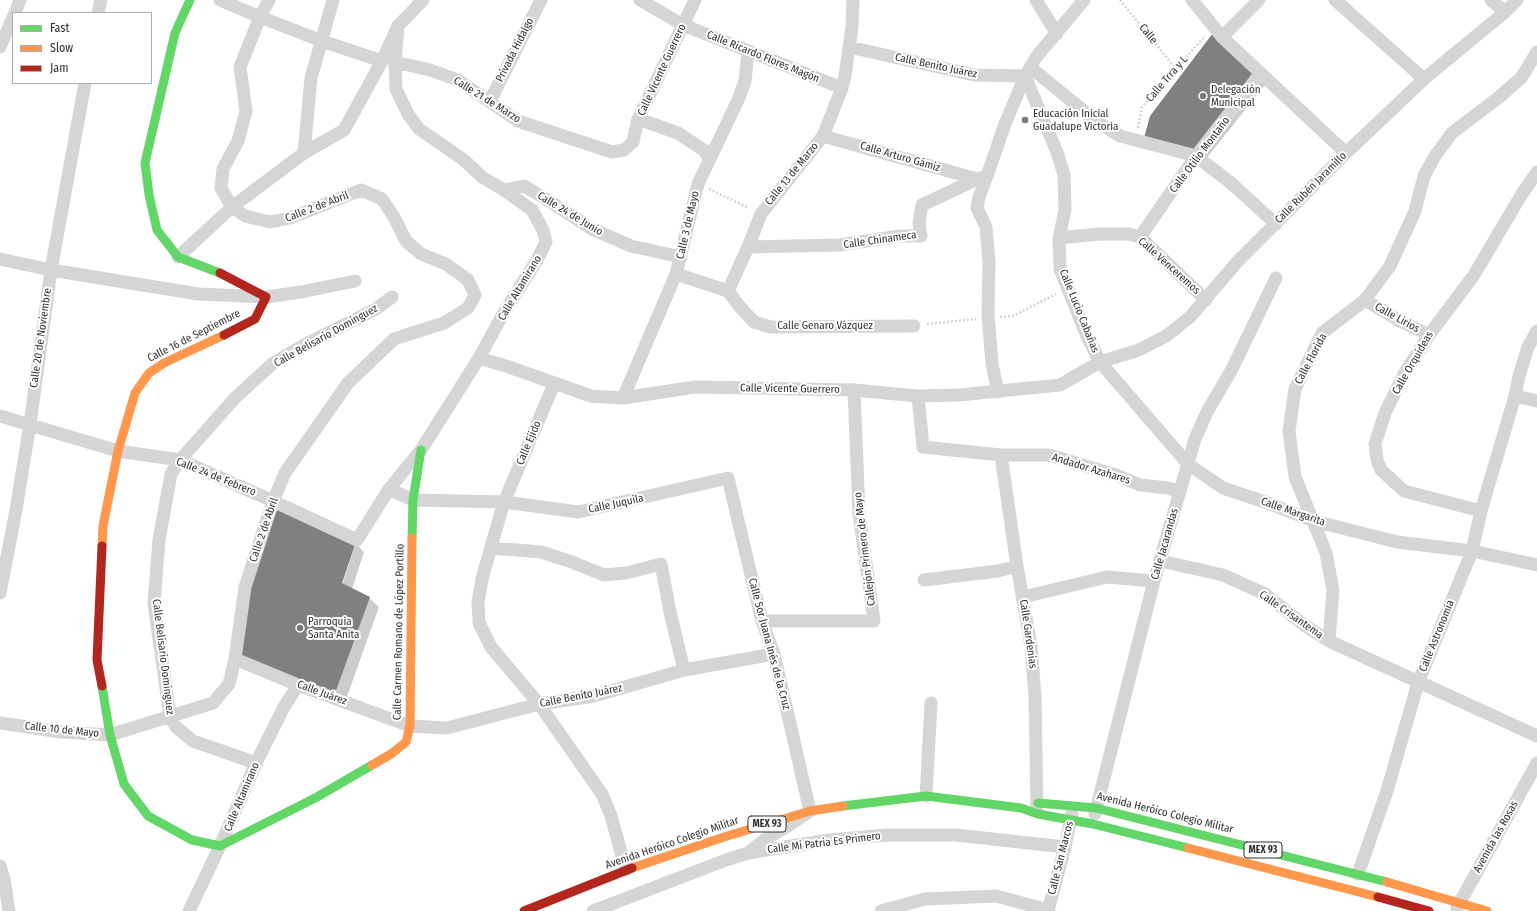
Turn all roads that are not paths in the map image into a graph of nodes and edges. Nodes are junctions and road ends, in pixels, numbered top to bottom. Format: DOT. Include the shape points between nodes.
graph roads {
  1 [pos="20,0"];
  2 [pos="101,0"];
  3 [pos="190,0"];
  4 [pos="220,0"];
  5 [pos="268,0"];
  6 [pos="333,0"];
  7 [pos="422,0"];
  8 [pos="541,0"];
  9 [pos="640,0"];
  10 [pos="695,0"];
  11 [pos="853,0"];
  12 [pos="1036,0"];
  13 [pos="1084,0"];
  14 [pos="1192,0"];
  15 [pos="1259,0"];
  16 [pos="1335,0"];
  17 [pos="1491,0"];
  18 [pos="1517,0"];
  19 [pos="15,12"];
  20 [pos="98,12"];
  21 [pos="1505,12"];
  22 [pos="260,17"];
  23 [pos="12,19"];
  24 [pos="683,25"];
  25 [pos="398,26"];
  26 [pos="1057,34"];
  27 [pos="1222,37"];
  28 [pos="322,40"];
  29 [pos="0,47"];
  30 [pos="849,47"];
  31 [pos="748,52"];
  32 [pos="1537,52"];
  33 [pos="382,61"];
  34 [pos="395,62"];
  35 [pos="1027,72"];
  36 [pos="1260,74"];
  37 [pos="1424,79"];
  38 [pos="85,84"];
  39 [pos="842,88"];
  40 [pos="490,101"];
  41 [pos="638,119"];
  42 [pos="823,136"];
  43 [pos="612,152"];
  44 [pos="304,153"];
  45 [pos="1346,153"];
  46 [pos="1196,156"];
  47 [pos="709,160"];
  48 [pos="1537,172"];
  49 [pos="982,178"];
  50 [pos="504,190"];
  51 [pos="232,207"];
  52 [pos="1276,224"];
  53 [pos="1140,237"];
  54 [pos="1059,238"];
  55 [pos="748,247"];
  56 [pos="178,257"];
  57 [pos="681,257"];
  58 [pos="0,259"];
  59 [pos="51,270"];
  60 [pos="676,274"];
  61 [pos="1276,278"];
  62 [pos="355,281"];
  63 [pos="728,291"];
  64 [pos="266,297"];
  65 [pos="392,297"];
  66 [pos="1206,300"];
  67 [pos="1364,300"];
  68 [pos="914,326"];
  69 [pos="1537,331"];
  70 [pos="1429,335"];
  71 [pos="479,358"];
  72 [pos="1100,362"];
  73 [pos="554,384"];
  74 [pos="854,390"];
  75 [pos="998,392"];
  76 [pos="918,396"];
  77 [pos="1515,396"];
  78 [pos="623,398"];
  79 [pos="1537,401"];
  80 [pos="0,416"];
  81 [pos="30,424"];
  82 [pos="421,450"];
  83 [pos="118,451"];
  84 [pos="1001,455"];
  85 [pos="180,460"];
  86 [pos="1188,464"];
  87 [pos="728,478"];
  88 [pos="389,489"];
  89 [pos="1180,492"];
  90 [pos="413,500"];
  91 [pos="273,501"];
  92 [pos="504,502"];
  93 [pos="1481,511"];
  94 [pos="1314,521"];
  95 [pos="357,540"];
  96 [pos="491,548"];
  97 [pos="1472,551"];
  98 [pos="1161,560"];
  99 [pos="1537,565"];
  100 [pos="1017,566"];
  101 [pos="924,580"];
  102 [pos="1154,581"];
  103 [pos="0,593"];
  104 [pos="1023,597"];
  105 [pos="762,621"];
  106 [pos="1329,641"];
  107 [pos="774,654"];
  108 [pos="235,659"];
  109 [pos="684,670"];
  110 [pos="1418,683"];
  111 [pos="298,685"];
  112 [pos="931,703"];
  113 [pos="539,704"];
  114 [pos="170,716"];
  115 [pos="0,723"];
  116 [pos="410,726"];
  117 [pos="110,734"];
  118 [pos="1537,736"];
  119 [pos="256,763"];
  120 [pos="1537,763"];
  121 [pos="926,796"];
  122 [pos="1073,805"];
  123 [pos="1096,808"];
  124 [pos="1037,809"];
  125 [pos="810,811"];
  126 [pos="1071,820"];
  127 [pos="1094,824"];
  128 [pos="220,846"];
  129 [pos="1065,847"];
  130 [pos="748,853"];
  131 [pos="0,866"];
  132 [pos="626,870"];
  133 [pos="1358,874"];
  134 [pos="1458,907"];
  135 [pos="1048,910"];
  136 [pos="9,911"];
  137 [pos="189,911"];
  138 [pos="524,911"];
  139 [pos="593,911"];
  140 [pos="881,911"];
  141 [pos="1430,911"];
  142 [pos="1487,911"];
  1 -- 19 [label="street"];
  2 -- 20 [label="street"];
  3 -- 56 [label="street" via="175,33 145,163 157,230"];
  4 -- 22 [label="street"];
  5 -- 22 [label="street, Calle 2 de Abril"];
  6 -- 28 [label="street"];
  7 -- 25 [label="street"];
  8 -- 40 [label="street, Privada Hidalgo"];
  9 -- 24 [label="street, Calle Ricardo Flores Magón"];
  10 -- 24 [label="street, Calle Vicente Guerrero"];
  11 -- 30 [label="street, Calle 13 de Marzo"];
  12 -- 26 [label="street"];
  13 -- 26 [label="street"];
  14 -- 27 [label="street"];
  15 -- 27 [label="street"];
  16 -- 37 [label="street"];
  17 -- 21 [label="street"];
  18 -- 21 [label="street, Calle Rubén Jaramillo"];
  21 -- 37 [label="street, Calle Rubén Jaramillo"];
  22 -- 28 [label="street"];
  22 -- 51 [label="street, Calle 2 de Abril" via="240,67 246,111 238,141 223,169 220,188"];
  23 -- 29 [label="street"];
  24 -- 31 [label="street, Calle Ricardo Flores Magón"];
  24 -- 41 [label="street, Calle Vicente Guerrero"];
  25 -- 33 [label="street"];
  25 -- 34 [label="street"];
  26 -- 35 [label="street" via="1037,56"];
  27 -- 36 [label="street"];
  28 -- 33 [label="street"];
  28 -- 44 [label="street" via="311,78"];
  30 -- 35 [label="street, Calle Benito Juárez" via="974,75"];
  30 -- 39 [label="street, Calle 13 de Marzo"];
  31 -- 39 [label="street, Calle Ricardo Flores Magón"];
  31 -- 47 [label="street, Calle 3 de Mayo" via="745,81"];
  32 -- 67 [label="street, Calle Florida" via="1521,78 1452,133 1435,156 1424,176 1415,210 1390,266"];
  33 -- 44 [label="street" via="344,130"];
  34 -- 40 [label="street, Calle 21 de Marzo" via="458,80"];
  34 -- 50 [label="street, Calle Altamirano" via="396,89 418,129 464,160 482,177"];
  35 -- 46 [label="street" via="1120,136"];
  35 -- 49 [label="street"];
  35 -- 54 [label="street, Calle Lucio Cabañas" via="1064,175 1065,210"];
  36 -- 45 [label="street"];
  36 -- 46 [label="street, Calle Otilio Montaño"];
  37 -- 45 [label="street, Calle Rubén Jaramillo"];
  38 -- 59 [label="street, Calle 20 de Noviembre"];
  39 -- 42 [label="street, Calle 13 de Marzo"];
  40 -- 43 [label="street, Calle 21 de Marzo" via="518,121"];
  41 -- 43 [label="street, Calle Vicente Guerrero" via="633,142 624,150"];
  41 -- 47 [label="street" via="678,133 705,151"];
  42 -- 49 [label="street, Calle Arturo Gámiz"];
  42 -- 55 [label="street, Calle 13 de Marzo" via="761,214"];
  44 -- 51 [label="street"];
  45 -- 52 [label="street, Calle Rubén Jaramillo"];
  46 -- 52 [label="street" via="1231,183"];
  46 -- 53 [label="street, Calle Otilio Montaño"];
  47 -- 57 [label="street, Calle 3 de Mayo" via="698,184"];
  48 -- 70 [label="street, Calle Orquídeas" via="1474,275"];
  49 -- 55 [label="street, Calle Chinameca" via="922,205 918,223 921,236 900,236 839,245"];
  49 -- 75 [label="street" via="977,208 986,227 989,263 988,315 992,364"];
  50 -- 57 [label="street, Calle 24 de Junio" via="524,186 592,229 632,246"];
  50 -- 71 [label="street, Calle Altamirano" via="532,210 543,230 546,242"];
  51 -- 56 [label="street"];
  51 -- 91 [label="street, Calle 2 de Abril" via="245,216 270,222 290,218 361,190 382,199 406,241 421,254 446,264 468,280 475,295 468,308 444,323 394,339 348,383 285,473"];
  52 -- 66 [label="street, Calle Rubén Jaramillo" via="1238,261"];
  53 -- 54 [label="street, Calle Venceremos" via="1129,234 1099,234"];
  53 -- 66 [label="street, Calle Venceremos"];
  54 -- 72 [label="street, Calle Lucio Cabañas" via="1060,269"];
  55 -- 63 [label="street, Calle 13 de Marzo"];
  56 -- 64 [label="street" via="227,276"];
  57 -- 60 [label="street, Calle 3 de Mayo"];
  58 -- 59 [label="street"];
  59 -- 64 [label="street" via="198,294"];
  59 -- 81 [label="street, Calle 20 de Noviembre"];
  60 -- 63 [label="street"];
  60 -- 78 [label="street, Calle 3 de Mayo"];
  61 -- 86 [label="street, Calle Jacarandas" via="1232,369 1207,412 1195,439"];
  62 -- 64 [label="street"];
  63 -- 68 [label="street, Calle Genaro Vázquez" via="754,322 770,327"];
  64 -- 83 [label="street, Calle 16 de Septiembre" via="255,319 164,363 149,373 135,393"];
  65 -- 85 [label="street, Calle Belisario Domínguez" via="376,309 272,364 235,398"];
  66 -- 72 [label="street, Calle Rubén Jaramillo" via="1166,336 1139,350"];
  67 -- 70 [label="street, Calle Lirios"];
  67 -- 94 [label="street, Calle Florida" via="1322,332 1295,389 1289,431 1295,477"];
  69 -- 77 [label="street, Calle Astronomía" via="1528,347"];
  70 -- 93 [label="street, Calle Orquídeas" via="1404,374 1385,413 1375,444 1377,460 1381,470 1404,491"];
  71 -- 73 [label="street, Calle Vicente Guerrero"];
  71 -- 82 [label="street, Calle Altamirano"];
  72 -- 75 [label="street, Calle Vicente Guerrero" via="1060,386"];
  72 -- 86 [label="street, Calle Margarita"];
  73 -- 78 [label="street, Calle Vicente Guerrero" via="591,396"];
  73 -- 92 [label="street, Calle Ejido"];
  74 -- 76 [label="street, Calle Vicente Guerrero"];
  74 -- 78 [label="street, Calle Vicente Guerrero" via="695,387"];
  74 -- 105 [label="street, Callejón Primero de Mayo" via="859,513 874,621"];
  75 -- 76 [label="street, Calle Vicente Guerrero"];
  76 -- 84 [label="street, Andador Azahares" via="922,447"];
  77 -- 79 [label="street"];
  77 -- 93 [label="street, Calle Astronomía"];
  80 -- 81 [label="street, Calle 24 de Febrero"];
  81 -- 83 [label="street, Calle 24 de Febrero"];
  81 -- 103 [label="street, Calle 20 de Noviembre"];
  82 -- 88 [label="street, Calle Altamirano"];
  82 -- 90 [label="street, Calle Carmen Romano de López Portillo"];
  83 -- 85 [label="street, Calle 24 de Febrero"];
  83 -- 117 [label="street, Calle 16 de Septiembre" via="104,526 97,660"];
  84 -- 89 [label="street, Andador Azahares" via="1049,456 1116,475 1140,485"];
  84 -- 100 [label="street, Calle Gardenias"];
  85 -- 91 [label="street, Calle 24 de Febrero"];
  85 -- 114 [label="street, Calle Belisario Domínguez" via="171,474 159,540 154,604"];
  86 -- 89 [label="street, Calle Jacarandas"];
  86 -- 94 [label="street, Calle Margarita" via="1223,488"];
  87 -- 92 [label="street, Calle Juquila" via="578,512"];
  87 -- 105 [label="street, Calle Sor Juana Inés de la Cruz"];
  88 -- 90 [label="street"];
  88 -- 95 [label="street, Calle Altamirano"];
  89 -- 98 [label="street, Calle Jacarandas"];
  90 -- 92 [label="street"];
  90 -- 116 [label="street, Calle Carmen Romano de López Portillo"];
  91 -- 95 [label="street, Calle 24 de Febrero"];
  91 -- 108 [label="street, Calle 2 de Abril" via="245,587"];
  92 -- 96 [label="street, Calle Ejido"];
  93 -- 97 [label="street, Calle Astronomía"];
  94 -- 97 [label="street, Calle Margarita" via="1397,542"];
  94 -- 106 [label="street, Calle Florida" via="1326,553 1333,590"];
  96 -- 109 [label="street" via="541,552 604,575 626,573 661,564"];
  96 -- 113 [label="street, Calle Ejido" via="482,575 478,601 479,623 491,647"];
  97 -- 99 [label="street, Calle Margarita"];
  97 -- 110 [label="street, Calle Astronomía"];
  98 -- 102 [label="street, Calle Jacarandas"];
  98 -- 106 [label="street, Calle Crisantema" via="1223,575 1265,594"];
  100 -- 101 [label="street" via="998,571"];
  100 -- 104 [label="street, Calle Gardenias"];
  102 -- 104 [label="street" via="1107,577"];
  102 -- 123 [label="street, Calle Jacarandas"];
  104 -- 124 [label="street, Calle Gardenias" via="1031,646 1035,696"];
  105 -- 107 [label="street, Calle Sor Juana Inés de la Cruz"];
  106 -- 110 [label="street, Calle Crisantema"];
  107 -- 109 [label="street, Calle Benito Juárez"];
  107 -- 125 [label="street, Calle Sor Juana Inés de la Cruz"];
  108 -- 111 [label="street, Calle Juárez"];
  108 -- 114 [label="street, Calle 10 de Mayo" via="229,684 213,703"];
  109 -- 113 [label="street, Calle Benito Juárez" via="594,696"];
  110 -- 118 [label="street, Calle Crisantema"];
  110 -- 133 [label="street, Calle Astronomía" via="1387,791"];
  111 -- 116 [label="street, Calle Juárez"];
  111 -- 119 [label="street, Calle Altamirano"];
  112 -- 121 [label="street"];
  113 -- 116 [label="street, Calle Benito Juárez" via="447,728"];
  113 -- 132 [label="street, Calle Ejido" via="602,794"];
  114 -- 117 [label="street, Calle 10 de Mayo"];
  114 -- 119 [label="street, Calle Belisario Domínguez" via="176,727 193,741"];
  115 -- 117 [label="street, Calle 10 de Mayo" via="61,732"];
  116 -- 128 [label="street, Calle Carmen Romano de López Portillo" via="406,742 391,754 317,797"];
  117 -- 128 [label="street, Calle 16 de Septiembre" via="124,784 148,816 192,840"];
  119 -- 128 [label="street, Calle Altamirano"];
  120 -- 134 [label="street, Avenida las Rosas"];
  121 -- 124 [label="street, Avenida Heróico Colegio Militar / MEX 93"];
  121 -- 125 [label="street, Avenida Heróico Colegio Militar / MEX 93"];
  122 -- 123 [label="street, Avenida Heróico Colegio Militar / MEX 93"];
  122 -- 124 [label="street, Avenida Heróico Colegio Militar / MEX 93"];
  122 -- 126 [label="street, Calle San Marcos"];
  123 -- 127 [label="street, Calle Jacarandas"];
  123 -- 133 [label="street, Avenida Heróico Colegio Militar / MEX 93"];
  124 -- 126 [label="street, Avenida Heróico Colegio Militar / MEX 93"];
  125 -- 130 [label="street"];
  125 -- 132 [label="street, Avenida Heróico Colegio Militar / MEX 93"];
  126 -- 127 [label="street, Avenida Heróico Colegio Militar / MEX 93"];
  126 -- 129 [label="street, Calle San Marcos"];
  127 -- 141 [label="street, Avenida Heróico Colegio Militar / MEX 93"];
  128 -- 137 [label="street, Calle Altamirano"];
  129 -- 130 [label="street, Calle Mi Patria Es Primero" via="956,835 888,835 829,840"];
  129 -- 135 [label="street, Calle San Marcos"];
  130 -- 139 [label="street, Calle Mi Patria Es Primero"];
  131 -- 136 [label="street"];
  132 -- 138 [label="street, Avenida Heróico Colegio Militar / MEX 93"];
  133 -- 134 [label="street, Avenida Heróico Colegio Militar / MEX 93"];
  134 -- 142 [label="street, Avenida Heróico Colegio Militar / MEX 93"];
  135 -- 140 [label="street" via="996,896 925,900"];
}
